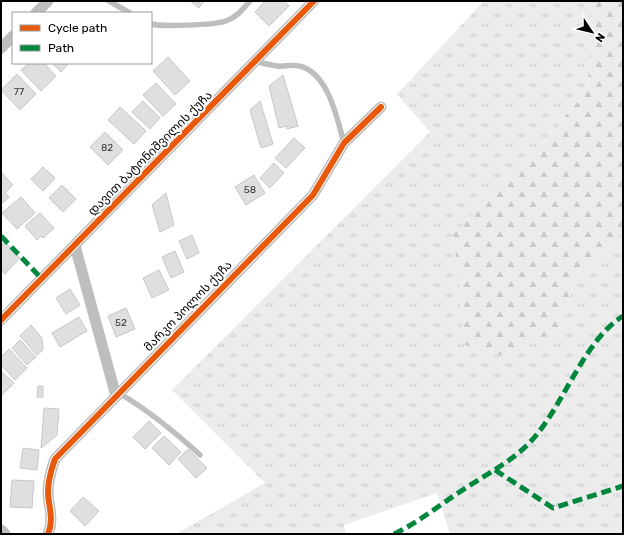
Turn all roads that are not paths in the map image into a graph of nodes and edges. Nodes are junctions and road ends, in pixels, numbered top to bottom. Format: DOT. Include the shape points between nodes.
graph roads {
  1 [pos="48,1"];
  2 [pos="109,1"];
  3 [pos="250,1"];
  4 [pos="314,1"];
  5 [pos="37,12"];
  6 [pos="128,12"];
  7 [pos="152,24"];
  8 [pos="12,37"];
  9 [pos="1,48"];
  10 [pos="256,62"];
  11 [pos="381,107"];
  12 [pos="344,143"];
  13 [pos="75,246"];
  14 [pos="1,320"];
  15 [pos="118,394"];
  16 [pos="200,455"];
  17 [pos="1,530"];
  18 [pos="5,534"];
  19 [pos="48,534"];
  1 -- 5 [label="street"];
  2 -- 6 [label="lane"];
  3 -- 7 [label="lane" via="238,15 225,21 162,27"];
  4 -- 10 [label="street, დავით ბატონიშვილის ქუჩა"];
  8 -- 9 [label="street"];
  10 -- 12 [label="lane" via="311,69 321,82 335,111"];
  10 -- 13 [label="street, დავით ბატონიშვილის ქუჩა"];
  11 -- 12 [label="street, მარკო პოლოს ქუჩა"];
  12 -- 15 [label="street, მარკო პოლოს ქუჩა" via="313,195"];
  13 -- 14 [label="street, დავით ბატონიშვილის ქუჩა"];
  13 -- 15 [label="street"];
  15 -- 16 [label="lane" via="143,407"];
  15 -- 19 [label="street, მარკო პოლოს ქუჩა" via="55,459 50,473 52,513"];
  17 -- 18 [label="street"];
}
